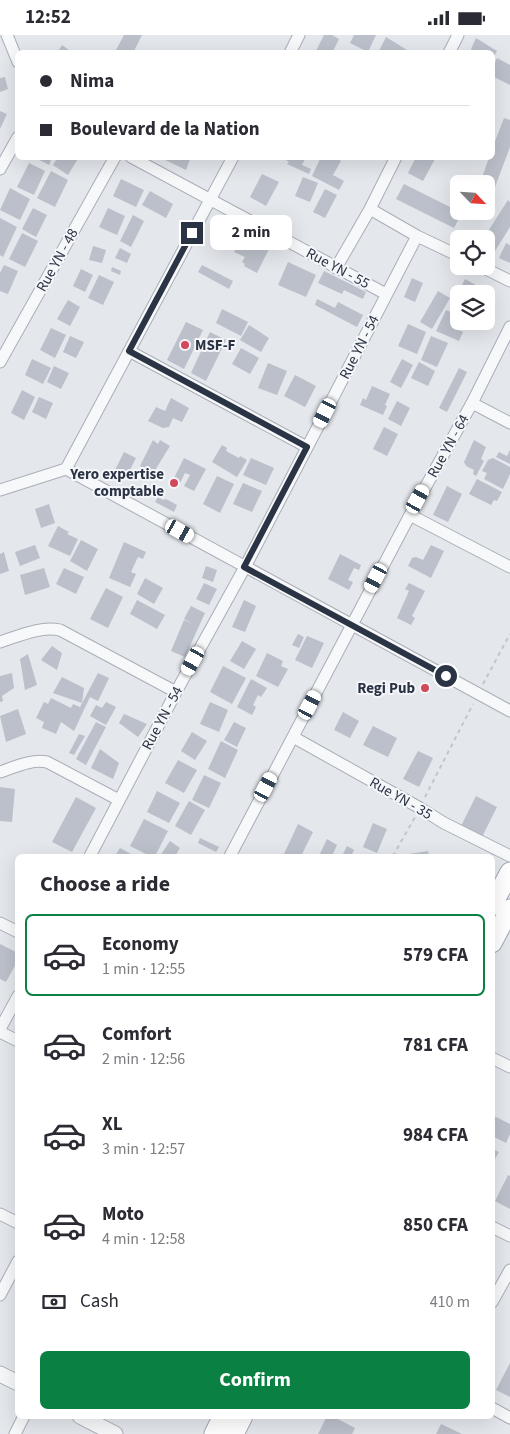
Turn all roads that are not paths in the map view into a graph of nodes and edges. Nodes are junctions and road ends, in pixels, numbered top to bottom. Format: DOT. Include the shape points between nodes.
graph roads {
  1 [pos="7,35"];
  2 [pos="299,35"];
  3 [pos="458,35"];
  4 [pos="292,50"];
  5 [pos="450,50"];
  6 [pos="15,55"];
  7 [pos="15,142"];
  8 [pos="113,160"];
  9 [pos="137,160"];
  10 [pos="231,160"];
  11 [pos="394,160"];
  12 [pos="0,169"];
  13 [pos="210,200"];
  14 [pos="370,209"];
  15 [pos="417,236"];
  16 [pos="450,252"];
  17 [pos="336,268"];
  18 [pos="495,274"];
  19 [pos="510,281"];
  20 [pos="386,294"];
  21 [pos="510,327"];
  22 [pos="129,351"];
  23 [pos="0,362"];
  24 [pos="472,403"];
  25 [pos="510,423"];
  26 [pos="307,447"];
  27 [pos="66,469"];
  28 [pos="0,490"];
  29 [pos="410,515"];
  30 [pos="244,567"];
  31 [pos="510,567"];
  32 [pos="351,625"];
  33 [pos="0,642"];
  34 [pos="176,692"];
  35 [pos="510,711"];
  36 [pos="293,737"];
  37 [pos="0,772"];
  38 [pos="119,800"];
  39 [pos="91,854"];
  40 [pos="232,854"];
  41 [pos="510,856"];
  42 [pos="508,879"];
  43 [pos="495,900"];
  44 [pos="510,909"];
  45 [pos="0,923"];
  46 [pos="15,930"];
  47 [pos="495,937"];
  48 [pos="15,1002"];
  49 [pos="0,1031"];
  50 [pos="15,1039"];
  51 [pos="495,1060"];
  52 [pos="510,1067"];
  53 [pos="0,1214"];
  54 [pos="15,1222"];
  55 [pos="495,1228"];
  56 [pos="510,1236"];
  57 [pos="15,1266"];
  58 [pos="510,1270"];
  59 [pos="6,1282"];
  60 [pos="15,1286"];
  61 [pos="0,1295"];
  62 [pos="495,1297"];
  63 [pos="0,1374"];
  64 [pos="15,1382"];
  65 [pos="495,1410"];
  66 [pos="510,1418"];
  67 [pos="22,1419"];
  68 [pos="86,1419"];
  69 [pos="239,1419"];
  70 [pos="227,1429"];
  71 [pos="15,1434"];
  72 [pos="115,1434"];
  1 -- 6 [label="street"];
  2 -- 4 [label="street"];
  3 -- 5 [label="street"];
  7 -- 12 [label="street"];
  8 -- 23 [label="street, Rue YN - 48"];
  9 -- 13 [label="street, Rue YN - 55"];
  10 -- 13 [label="street"];
  11 -- 14 [label="street"];
  13 -- 17 [label="street, Rue YN - 55"];
  13 -- 22 [label="street"];
  14 -- 15 [label="street"];
  14 -- 17 [label="street"];
  15 -- 16 [label="street"];
  15 -- 20 [label="street, Rue YN - 54"];
  17 -- 20 [label="street, Rue YN - 55"];
  18 -- 19 [label="street"];
  20 -- 26 [label="street, Rue YN - 54"];
  21 -- 24 [label="street, Rue YN - 64"];
  22 -- 26 [label="street"];
  22 -- 27 [label="street"];
  24 -- 25 [label="street"];
  24 -- 29 [label="street, Rue YN - 64"];
  26 -- 30 [label="street, Rue YN - 54"];
  27 -- 28 [label="street"];
  27 -- 30 [label="street"];
  29 -- 31 [label="street"];
  29 -- 32 [label="street, Rue YN - 64"];
  30 -- 32 [label="street"];
  30 -- 34 [label="street, Rue YN - 54"];
  32 -- 35 [label="street"];
  32 -- 36 [label="street, Rue YN - 64"];
  33 -- 34 [label="street" via="41,629 60,631"];
  34 -- 38 [label="street, Rue YN - 54"];
  36 -- 40 [label="street, Rue YN - 64"];
  36 -- 41 [label="street, Rue YN - 35" via="444,823"];
  37 -- 38 [label="street" via="38,760 47,762"];
  38 -- 39 [label="street, Rue YN - 54"];
  42 -- 43 [label="main road"];
  44 -- 47 [label="main road"];
  45 -- 46 [label="street"];
  48 -- 49 [label="street"];
  49 -- 50 [label="street"];
  51 -- 52 [label="street"];
  53 -- 54 [label="street"];
  55 -- 56 [label="street"];
  57 -- 59 [label="street"];
  58 -- 62 [label="street"];
  59 -- 60 [label="street"];
  59 -- 61 [label="street"];
  63 -- 64 [label="street"];
  65 -- 66 [label="street"];
  67 -- 71 [label="street"];
  68 -- 72 [label="street"];
  69 -- 70 [label="main road"];
}
